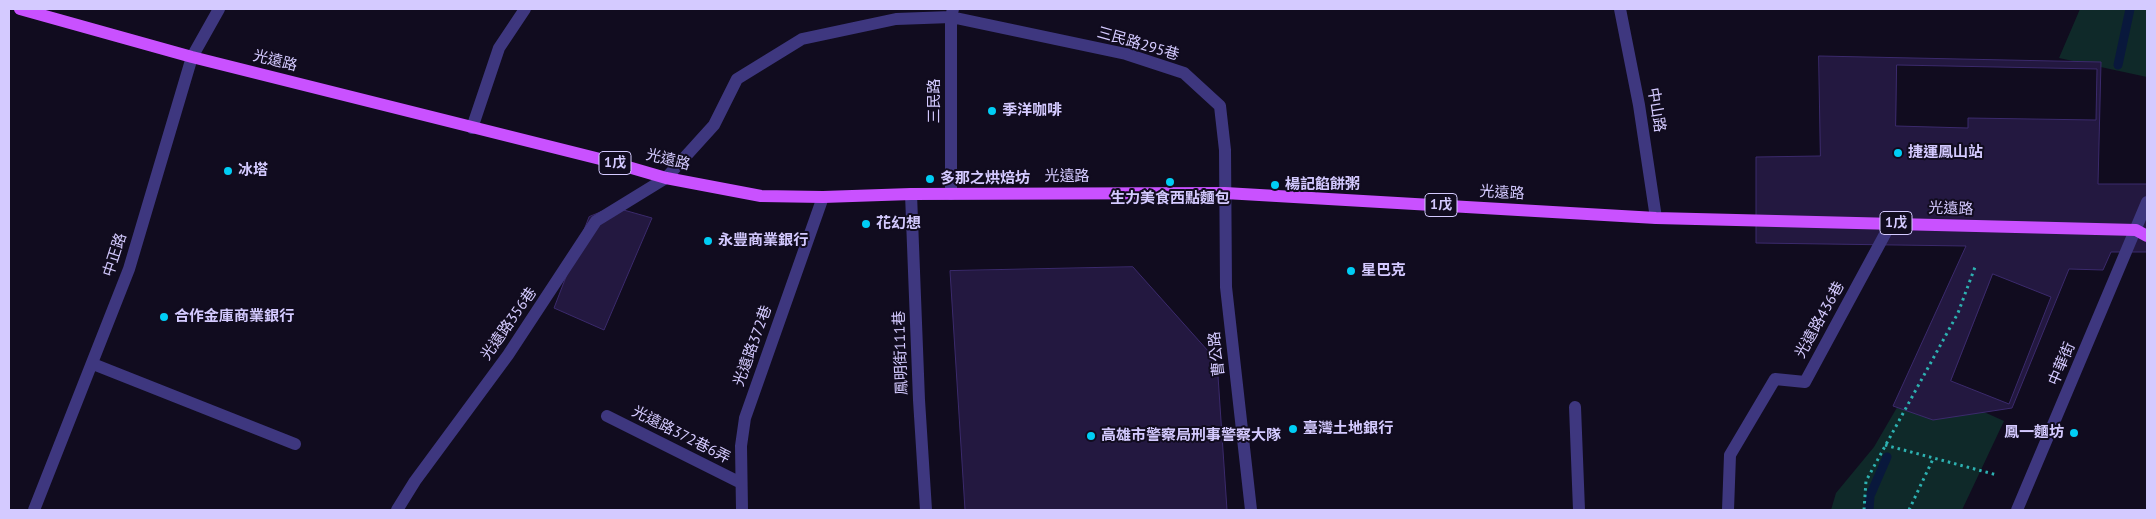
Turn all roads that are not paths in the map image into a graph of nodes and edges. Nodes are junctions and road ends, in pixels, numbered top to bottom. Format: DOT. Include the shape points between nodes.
graph roads {
  1 [pos="20,9"];
  2 [pos="219,9"];
  3 [pos="525,9"];
  4 [pos="1620,9"];
  5 [pos="952,13"];
  6 [pos="192,57"];
  7 [pos="472,128"];
  8 [pos="666,178"];
  9 [pos="1225,193"];
  10 [pos="911,194"];
  11 [pos="951,194"];
  12 [pos="823,197"];
  13 [pos="2147,202"];
  14 [pos="1656,218"];
  15 [pos="1891,223"];
  16 [pos="2144,232"];
  17 [pos="93,364"];
  18 [pos="1575,407"];
  19 [pos="606,416"];
  20 [pos="295,444"];
  21 [pos="741,483"];
  22 [pos="34,510"];
  23 [pos="397,510"];
  24 [pos="742,510"];
  25 [pos="926,510"];
  26 [pos="1251,510"];
  27 [pos="1579,510"];
  28 [pos="1728,510"];
  29 [pos="2017,510"];
  1 -- 6 [label="main road, 光遠路 / 1戊"];
  2 -- 6 [label="street, 中正路"];
  3 -- 7 [label="street" via="499,48"];
  4 -- 14 [label="street, 中山路"];
  5 -- 8 [label="street, 三民路295巷" via="896,19 802,39 737,79 714,125"];
  5 -- 9 [label="street, 三民路295巷" via="1126,54 1184,74 1220,106"];
  5 -- 11 [label="street, 三民路"];
  6 -- 7 [label="main road, 光遠路 / 1戊"];
  6 -- 17 [label="street, 中正路" via="129,269"];
  7 -- 8 [label="main road, 光遠路 / 1戊"];
  8 -- 12 [label="main road, 光遠路 / 1戊" via="761,196"];
  8 -- 23 [label="street, 光遠路356巷" via="596,221 508,355"];
  9 -- 11 [label="main road, 光遠路 / 1戊"];
  9 -- 14 [label="main road, 光遠路 / 1戊"];
  9 -- 26 [label="street, 曹公路" via="1226,287"];
  10 -- 11 [label="main road, 光遠路 / 1戊"];
  10 -- 12 [label="main road, 光遠路 / 1戊"];
  10 -- 25 [label="street, 鳳明街111巷"];
  12 -- 21 [label="street, 光遠路372巷" via="745,418"];
  13 -- 16 [label="street, 中華街"];
  14 -- 15 [label="main road, 光遠路 / 1戊"];
  15 -- 16 [label="main road, 光遠路 / 1戊"];
  15 -- 28 [label="street, 光遠路436巷" via="1805,382 1776,379 1730,455"];
  16 -- 29 [label="street, 中華街"];
  17 -- 20 [label="street"];
  17 -- 22 [label="street, 中正路"];
  18 -- 27 [label="street"];
  19 -- 21 [label="street, 光遠路372巷6弄"];
  21 -- 24 [label="street, 光遠路372巷"];
}
